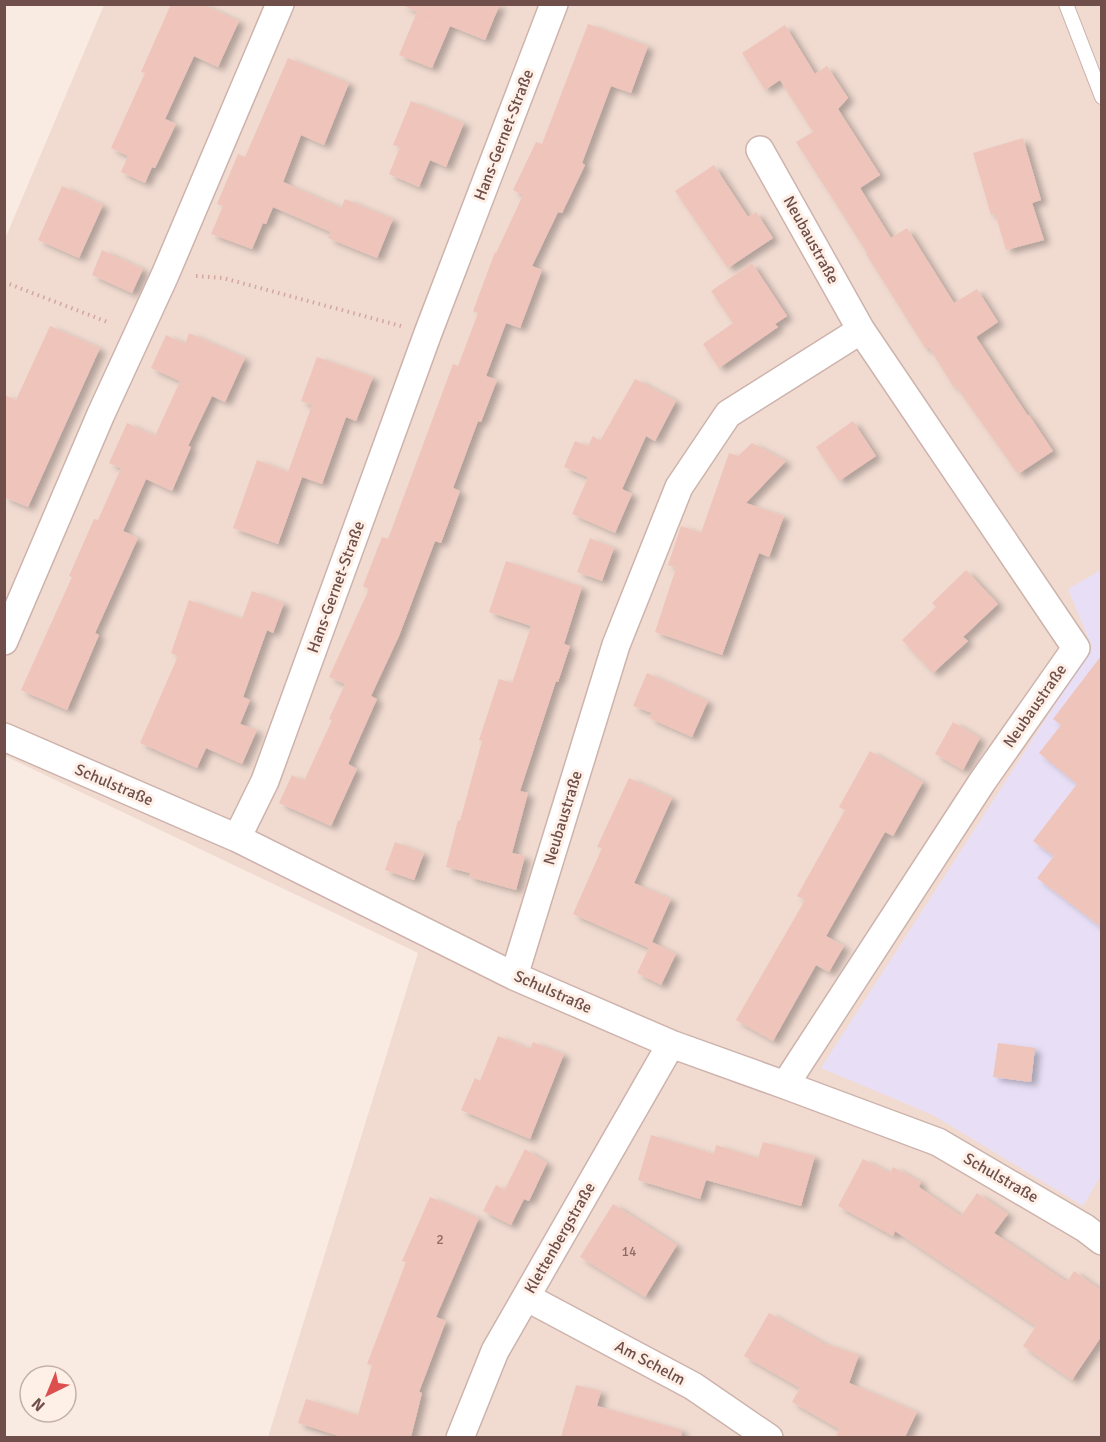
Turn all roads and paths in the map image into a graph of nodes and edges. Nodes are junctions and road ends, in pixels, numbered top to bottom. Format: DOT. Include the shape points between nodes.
graph roads {
  1 [pos="279,4"];
  2 [pos="554,4"];
  3 [pos="1066,4"];
  4 [pos="1101,97"];
  5 [pos="760,150"];
  6 [pos="165,275"];
  7 [pos="4,282"];
  8 [pos="861,330"];
  9 [pos="428,333"];
  10 [pos="138,334"];
  11 [pos="4,641"];
  12 [pos="4,737"];
  13 [pos="237,838"];
  14 [pos="514,976"];
  15 [pos="671,1044"];
  16 [pos="785,1085"];
  17 [pos="1101,1241"];
  18 [pos="526,1297"];
  19 [pos="460,1437"];
  20 [pos="769,1437"];
  1 -- 6 [label="street"];
  2 -- 9 [label="street, Hans-Gernet-Straße"];
  3 -- 4 [label="lane"];
  5 -- 8 [label="street, Neubaustraße"];
  6 -- 9 [label="path" via="224,278"];
  6 -- 10 [label="street"];
  7 -- 10 [label="path"];
  8 -- 14 [label="street, Neubaustraße" via="728,414 679,487 616,645"];
  8 -- 16 [label="street, Neubaustraße" via="1076,648 982,782"];
  9 -- 13 [label="street, Hans-Gernet-Straße" via="265,780"];
  10 -- 11 [label="street"];
  12 -- 13 [label="street, Schulstraße"];
  13 -- 14 [label="street, Schulstraße"];
  14 -- 15 [label="street, Schulstraße"];
  15 -- 16 [label="street, Schulstraße"];
  15 -- 18 [label="street, Klettenbergstraße"];
  16 -- 17 [label="street, Schulstraße" via="938,1142"];
  18 -- 19 [label="street, Klettenbergstraße" via="495,1350"];
  18 -- 20 [label="street, Am Schelm" via="693,1386"];
}
